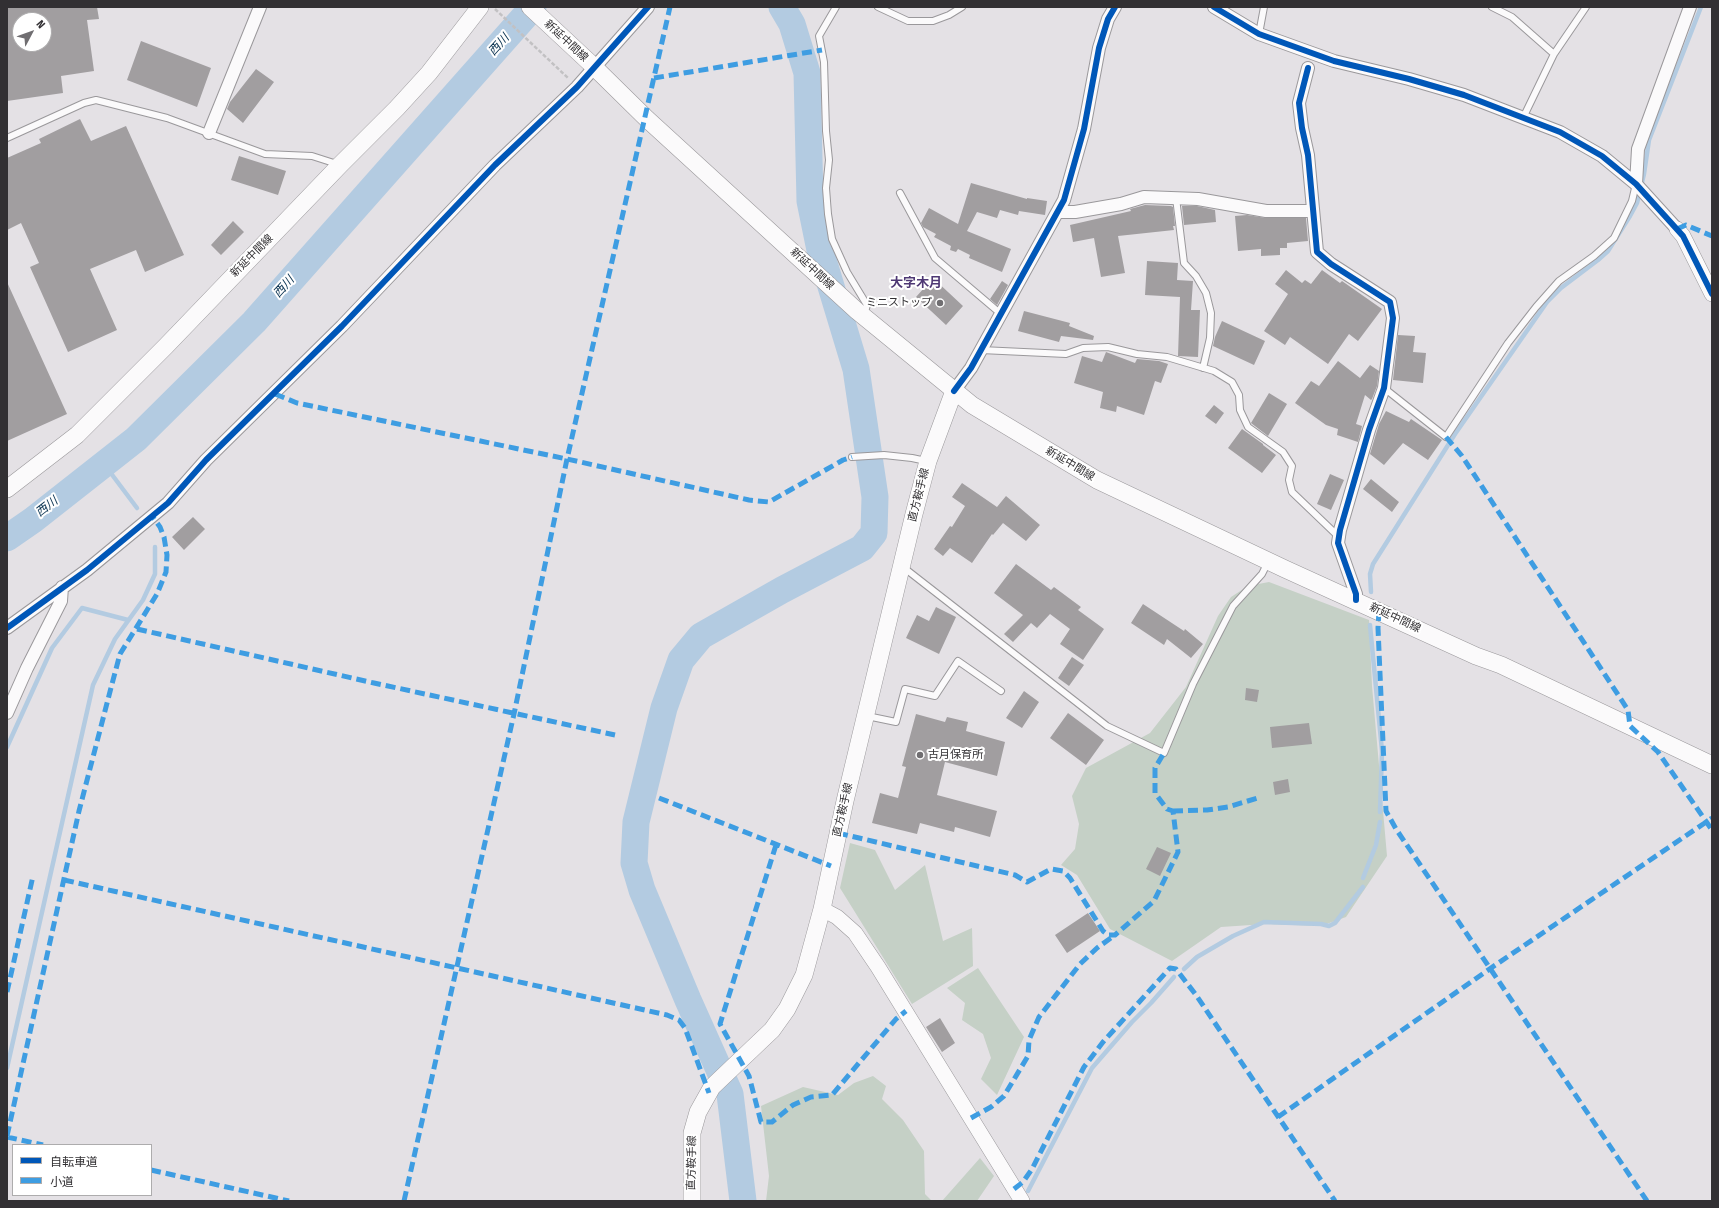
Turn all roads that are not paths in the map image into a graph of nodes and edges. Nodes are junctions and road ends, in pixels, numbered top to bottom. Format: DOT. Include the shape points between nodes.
graph roads {
  1 [pos="260,7"];
  2 [pos="480,7"];
  3 [pos="530,7"];
  4 [pos="648,7"];
  5 [pos="836,7"];
  6 [pos="878,7"];
  7 [pos="962,7"];
  8 [pos="1115,7"];
  9 [pos="1214,7"];
  10 [pos="1264,7"];
  11 [pos="1492,7"];
  12 [pos="1586,7"];
  13 [pos="1690,7"];
  14 [pos="1259,34"];
  15 [pos="1554,54"];
  16 [pos="592,65"];
  17 [pos="1308,68"];
  18 [pos="1523,118"];
  19 [pos="209,133"];
  20 [pos="7,138"];
  21 [pos="340,165"];
  22 [pos="1636,184"];
  23 [pos="900,193"];
  24 [pos="1176,198"];
  25 [pos="1313,211"];
  26 [pos="1058,212"];
  27 [pos="1677,229"];
  28 [pos="1712,294"];
  29 [pos="860,313"];
  30 [pos="1001,314"];
  31 [pos="981,350"];
  32 [pos="1203,368"];
  33 [pos="1384,388"];
  34 [pos="954,391"];
  35 [pos="852,457"];
  36 [pos="928,462"];
  37 [pos="7,488"];
  38 [pos="1339,537"];
  39 [pos="1268,561"];
  40 [pos="902,566"];
  41 [pos="62,587"];
  42 [pos="1356,600"];
  43 [pos="7,628"];
  44 [pos="1001,691"];
  45 [pos="7,712"];
  46 [pos="866,716"];
  47 [pos="1712,765"];
  48 [pos="822,909"];
  49 [pos="692,1201"];
  50 [pos="1022,1201"];
  1 -- 19 [label="street"];
  2 -- 21 [label="main road, 新延中間線" via="429,73"];
  3 -- 16 [label="main road, 新延中間線"];
  4 -- 16 [label="street"];
  5 -- 29 [label="lane" via="819,36 824,62 829,160 826,188 828,214 832,239 846,272 867,305"];
  6 -- 7 [label="lane" via="908,21 933,21"];
  8 -- 26 [label="street" via="1108,19 1099,48 1084,128 1064,200"];
  9 -- 14 [label="street"];
  10 -- 14 [label="lane"];
  11 -- 15 [label="lane" via="1512,17"];
  12 -- 15 [label="lane"];
  13 -- 22 [label="street" via="1638,149"];
  14 -- 18 [label="street" via="1334,61 1464,95"];
  15 -- 18 [label="lane"];
  16 -- 29 [label="main road, 新延中間線" via="646,119"];
  16 -- 41 [label="street" via="578,86 495,164 342,326 206,460 168,503 87,570"];
  17 -- 25 [label="street" via="1299,103 1308,155"];
  18 -- 22 [label="street" via="1560,132 1602,156"];
  19 -- 20 [label="lane" via="167,118 96,100"];
  19 -- 21 [label="lane" via="265,154 312,156"];
  21 -- 37 [label="main road, 新延中間線" via="77,435"];
  22 -- 27 [label="street"];
  22 -- 33 [label="lane" via="1632,201 1614,238 1559,281 1536,307 1508,343 1446,437"];
  23 -- 30 [label="lane" via="935,258"];
  24 -- 25 [label="street" via="1198,199 1266,211"];
  24 -- 26 [label="street" via="1144,197 1083,211"];
  24 -- 32 [label="lane" via="1184,264 1196,276 1206,294 1211,313 1210,338"];
  25 -- 33 [label="street" via="1317,252 1390,302 1393,318"];
  26 -- 30 [label="street"];
  27 -- 28 [label="street"];
  29 -- 34 [label="main road, 新延中間線"];
  30 -- 31 [label="street"];
  31 -- 32 [label="lane" via="1066,354 1083,348 1108,347 1137,354 1167,357"];
  31 -- 34 [label="street"];
  32 -- 38 [label="lane" via="1214,371 1232,382 1239,395 1240,410 1248,427 1283,452 1292,466 1289,480 1292,492"];
  33 -- 38 [label="street" via="1369,430"];
  34 -- 36 [label="main road, 直方鞍手線"];
  34 -- 39 [label="main road, 新延中間線" via="972,405 1097,480"];
  35 -- 36 [label="lane" via="884,455"];
  36 -- 40 [label="main road, 直方鞍手線"];
  38 -- 42 [label="street" via="1338,543"];
  39 -- 40 [label="lane" via="1262,574 1233,606 1193,684 1164,753 1107,726"];
  39 -- 42 [label="main road, 新延中間線"];
  40 -- 46 [label="main road, 直方鞍手線"];
  41 -- 43 [label="street"];
  41 -- 45 [label="street" via="61,601"];
  42 -- 47 [label="main road, 新延中間線" via="1476,656 1501,665"];
  44 -- 46 [label="lane" via="958,661 935,696 905,689 896,722"];
  46 -- 48 [label="main road, 直方鞍手線"];
  48 -- 49 [label="main road, 直方鞍手線" via="804,975 787,1009 768,1034 712,1087 698,1112 692,1133"];
  48 -- 50 [label="street" via="855,933"];
}
